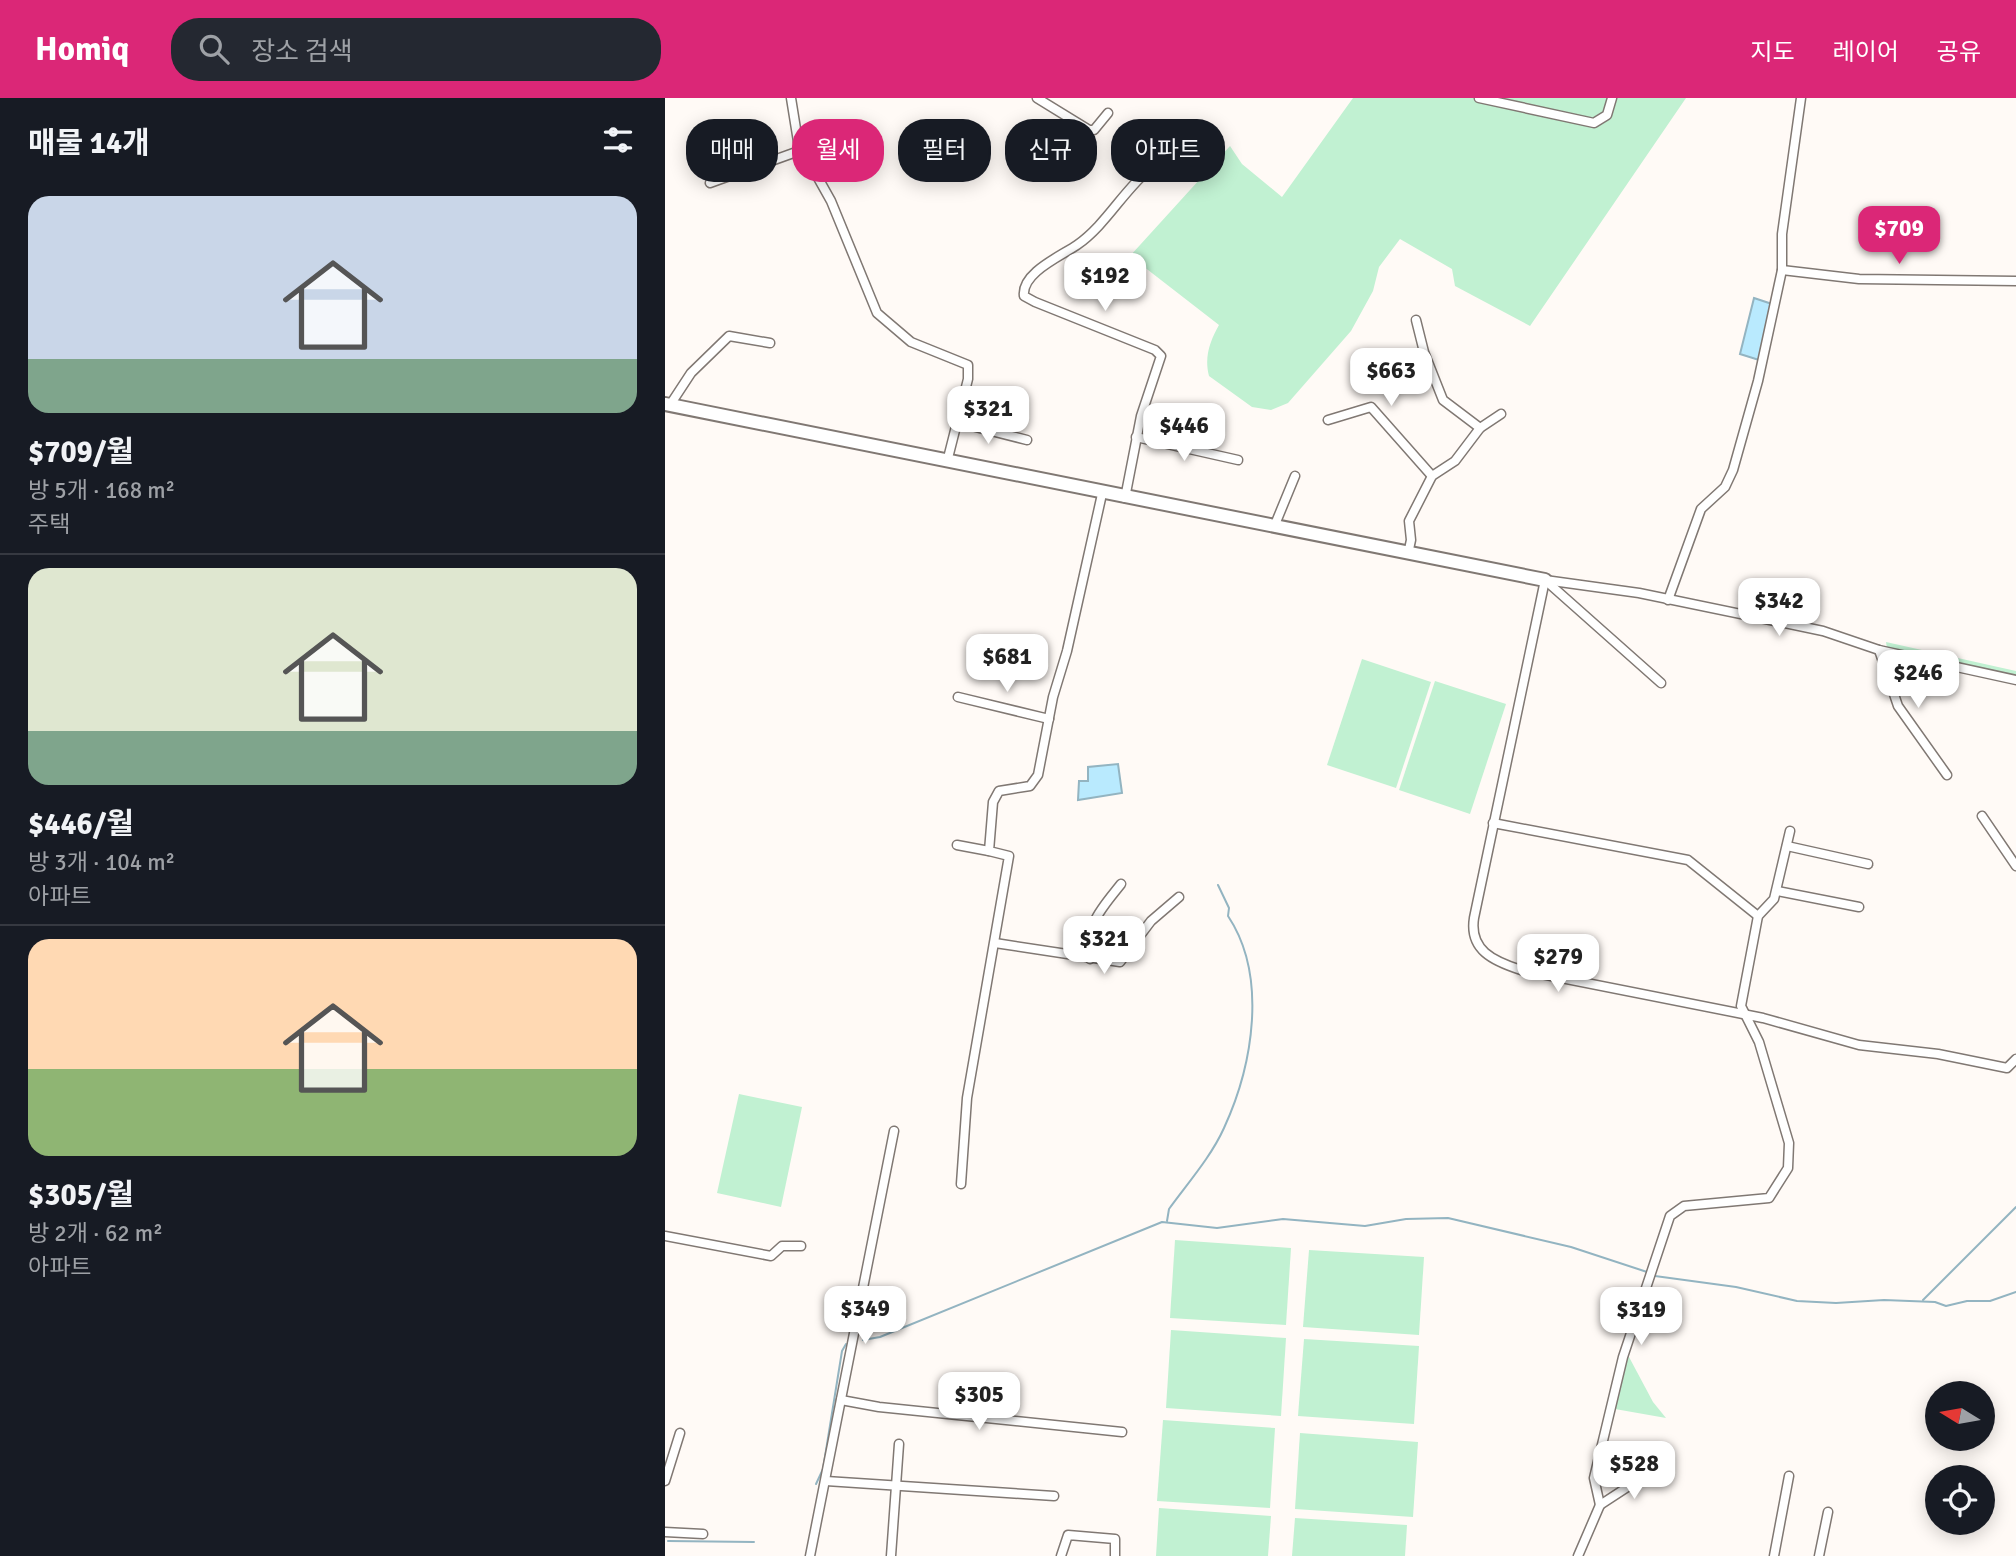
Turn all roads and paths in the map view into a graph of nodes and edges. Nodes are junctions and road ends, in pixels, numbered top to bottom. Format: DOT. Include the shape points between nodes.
graph roads {
  1 [pos="791,98"];
  2 [pos="1037,98"];
  3 [pos="1612,98"];
  4 [pos="1801,98"];
  5 [pos="1484,99"];
  6 [pos="1108,113"];
  7 [pos="794,119"];
  8 [pos="792,154"];
  9 [pos="820,182"];
  10 [pos="1138,182"];
  11 [pos="710,183"];
  12 [pos="1783,270"];
  13 [pos="2016,281"];
  14 [pos="1416,320"];
  15 [pos="770,344"];
  16 [pos="667,404"];
  17 [pos="1501,414"];
  18 [pos="1328,420"];
  19 [pos="956,422"];
  20 [pos="1480,428"];
  21 [pos="1136,437"];
  22 [pos="1027,440"];
  23 [pos="1238,460"];
  24 [pos="947,462"];
  25 [pos="1295,476"];
  26 [pos="1432,476"];
  27 [pos="1102,494"];
  28 [pos="1125,498"];
  29 [pos="1274,527"];
  30 [pos="1408,554"];
  31 [pos="1545,580"];
  32 [pos="1668,600"];
  33 [pos="1879,650"];
  34 [pos="2016,680"];
  35 [pos="1661,683"];
  36 [pos="958,697"];
  37 [pos="1049,719"];
  38 [pos="1947,775"];
  39 [pos="1982,816"];
  40 [pos="1493,823"];
  41 [pos="1790,831"];
  42 [pos="957,845"];
  43 [pos="1787,846"];
  44 [pos="989,852"];
  45 [pos="1868,864"];
  46 [pos="2016,866"];
  47 [pos="1121,884"];
  48 [pos="1777,891"];
  49 [pos="1179,897"];
  50 [pos="1859,907"];
  51 [pos="1758,916"];
  52 [pos="995,943"];
  53 [pos="1090,959"];
  54 [pos="1745,1015"];
  55 [pos="2016,1059"];
  56 [pos="894,1131"];
  57 [pos="961,1184"];
  58 [pos="665,1236"];
  59 [pos="801,1246"];
  60 [pos="841,1399"];
  61 [pos="1122,1432"];
  62 [pos="680,1433"];
  63 [pos="899,1444"];
  64 [pos="1653,1471"];
  65 [pos="1789,1476"];
  66 [pos="826,1480"];
  67 [pos="665,1481"];
  68 [pos="895,1487"];
  69 [pos="1054,1496"];
  70 [pos="1600,1505"];
  71 [pos="1828,1512"];
  72 [pos="665,1532"];
  73 [pos="702,1534"];
  74 [pos="810,1556"];
  75 [pos="891,1556"];
  76 [pos="1061,1556"];
  77 [pos="1115,1556"];
  78 [pos="1578,1556"];
  79 [pos="1774,1556"];
  80 [pos="1819,1556"];
  1 -- 7 [label="street"];
  2 -- 6 [label="street" via="1089,130"];
  3 -- 5 [label="street" via="1607,115 1594,123"];
  4 -- 12 [label="street" via="1782,234"];
  8 -- 11 [label="street"];
  9 -- 19 [label="street" via="877,313 911,342 968,365"];
  10 -- 21 [label="street" via="1095,229 1043,267 1023,291 1035,302 1155,349 1161,356"];
  12 -- 13 [label="street" via="1860,279"];
  12 -- 32 [label="street" via="1733,470 1725,486 1701,509"];
  14 -- 20 [label="street" via="1443,400"];
  15 -- 16 [label="street" via="729,336"];
  16 -- 24 [label="street"];
  17 -- 20 [label="street"];
  18 -- 26 [label="street" via="1371,407"];
  19 -- 22 [label="street"];
  19 -- 24 [label="street"];
  20 -- 26 [label="street" via="1455,461"];
  21 -- 23 [label="street"];
  21 -- 28 [label="street"];
  24 -- 27 [label="street"];
  25 -- 29 [label="street"];
  26 -- 30 [label="street" via="1409,522"];
  27 -- 28 [label="street"];
  27 -- 37 [label="street"];
  28 -- 29 [label="street"];
  29 -- 30 [label="street"];
  30 -- 31 [label="street"];
  31 -- 32 [label="street"];
  31 -- 35 [label="street"];
  31 -- 40 [label="street"];
  32 -- 33 [label="street" via="1823,631"];
  33 -- 34 [label="street"];
  33 -- 38 [label="street" via="1898,706"];
  36 -- 37 [label="street"];
  37 -- 44 [label="street" via="1035,782 996,795"];
  39 -- 46 [label="street"];
  40 -- 51 [label="street" via="1688,860"];
  40 -- 54 [label="street" via="1472,931 1477,946 1521,970"];
  41 -- 43 [label="street"];
  42 -- 44 [label="street"];
  43 -- 45 [label="street"];
  43 -- 48 [label="street"];
  44 -- 52 [label="street" via="1009,856"];
  47 -- 53 [label="street" via="1089,933"];
  48 -- 50 [label="street"];
  48 -- 51 [label="street"];
  49 -- 53 [label="street" via="1151,921 1124,960"];
  51 -- 54 [label="street" via="1741,1006"];
  52 -- 53 [label="street"];
  52 -- 57 [label="street" via="967,1098"];
  54 -- 55 [label="street" via="1859,1045 2007,1068"];
  54 -- 70 [label="street" via="1759,1042 1785,1132 1788,1168 1769,1198 1676,1209 1670,1216 1623,1357 1594,1478"];
  56 -- 60 [label="street"];
  58 -- 59 [label="street" via="772,1256 782,1246"];
  60 -- 61 [label="street" via="879,1407"];
  60 -- 66 [label="street"];
  62 -- 67 [label="street"];
  63 -- 68 [label="street"];
  64 -- 70 [label="street"];
  65 -- 79 [label="street"];
  66 -- 68 [label="street"];
  66 -- 74 [label="street"];
  68 -- 69 [label="street"];
  68 -- 75 [label="street"];
  70 -- 78 [label="street"];
  71 -- 80 [label="street"];
  72 -- 73 [label="street"];
  76 -- 77 [label="street" via="1068,1535 1078,1534 1115,1539"];
}
